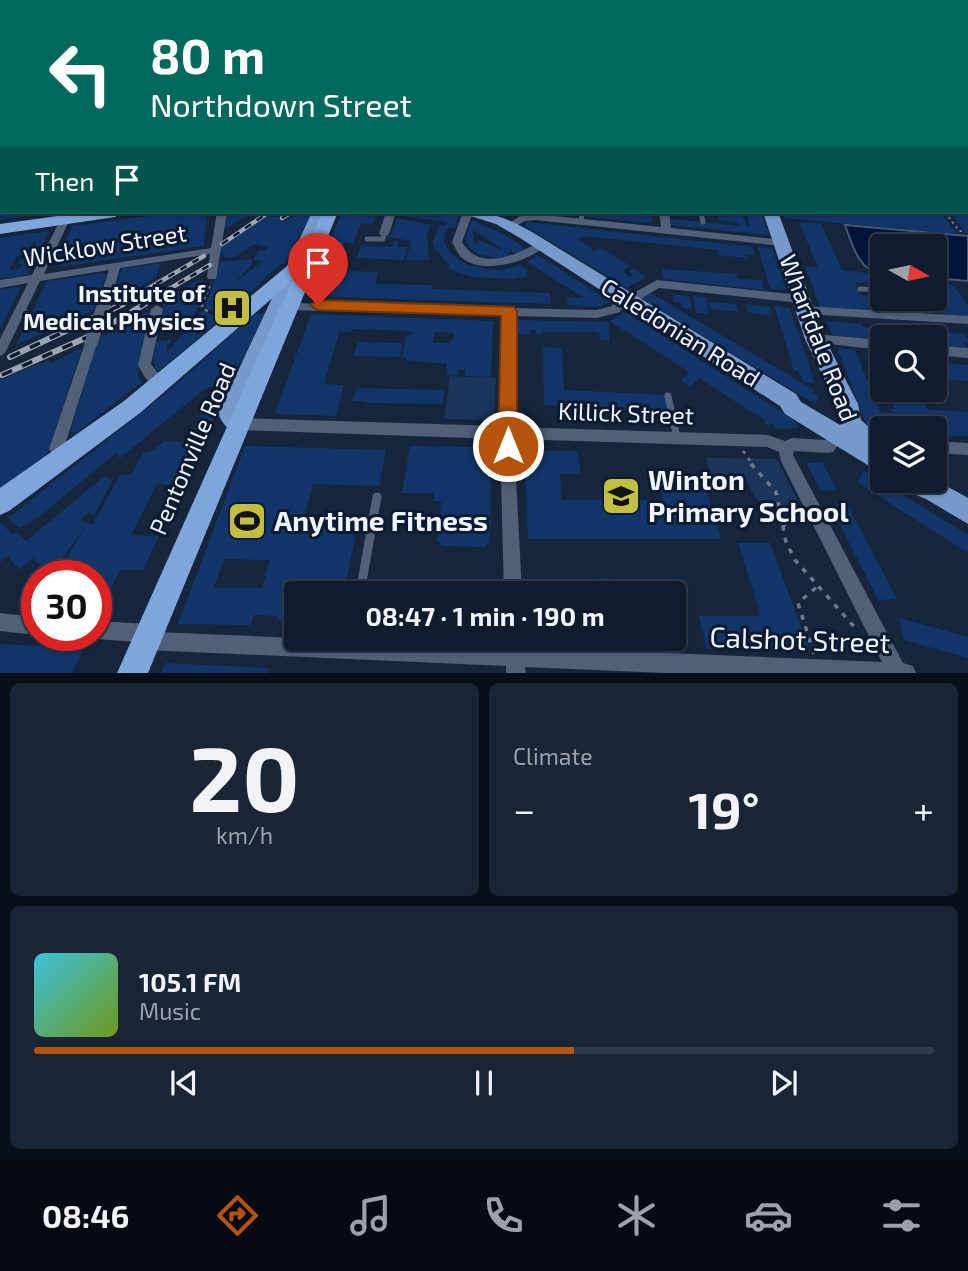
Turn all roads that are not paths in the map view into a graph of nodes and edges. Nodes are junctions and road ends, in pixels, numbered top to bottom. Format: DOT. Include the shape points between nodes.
graph roads {
  1 [pos="101,214"];
  2 [pos="222,214"];
  3 [pos="319,214"];
  4 [pos="329,214"];
  5 [pos="390,214"];
  6 [pos="469,214"];
  7 [pos="476,214"];
  8 [pos="664,214"];
  9 [pos="701,214"];
  10 [pos="772,214"];
  11 [pos="581,217"];
  12 [pos="65,219"];
  13 [pos="510,226"];
  14 [pos="0,229"];
  15 [pos="704,229"];
  16 [pos="666,230"];
  17 [pos="384,234"];
  18 [pos="366,239"];
  19 [pos="782,243"];
  20 [pos="542,245"];
  21 [pos="216,250"];
  22 [pos="301,262"];
  23 [pos="116,265"];
  24 [pos="212,276"];
  25 [pos="35,278"];
  26 [pos="0,284"];
  27 [pos="860,289"];
  28 [pos="870,289"];
  29 [pos="625,299"];
  30 [pos="104,303"];
  31 [pos="803,305"];
  32 [pos="290,306"];
  33 [pos="157,309"];
  34 [pos="509,311"];
  35 [pos="904,312"];
  36 [pos="907,316"];
  37 [pos="968,320"];
  38 [pos="815,339"];
  39 [pos="91,343"];
  40 [pos="870,344"];
  41 [pos="0,351"];
  42 [pos="947,351"];
  43 [pos="968,353"];
  44 [pos="159,384"];
  45 [pos="668,396"];
  46 [pos="237,424"];
  47 [pos="844,430"];
  48 [pos="507,432"];
  49 [pos="677,440"];
  50 [pos="870,443"];
  51 [pos="947,448"];
  52 [pos="786,449"];
  53 [pos="968,449"];
  54 [pos="870,453"];
  55 [pos="62,457"];
  56 [pos="940,493"];
  57 [pos="377,497"];
  58 [pos="0,503"];
  59 [pos="968,512"];
  60 [pos="362,581"];
  61 [pos="513,581"];
  62 [pos="0,622"];
  63 [pos="21,624"];
  64 [pos="112,632"];
  65 [pos="147,637"];
  66 [pos="284,642"];
  67 [pos="433,651"];
  68 [pos="515,657"];
  69 [pos="901,671"];
  70 [pos="132,673"];
  1 -- 12 [label="highway"];
  2 -- 21 [label="street"];
  3 -- 22 [label="main road"];
  4 -- 22 [label="highway, Pentonville Road"];
  5 -- 17 [label="street"];
  6 -- 20 [label="street" via="457,242 470,257 506,261"];
  7 -- 13 [label="main road, Caledonian Road"];
  8 -- 16 [label="street"];
  9 -- 15 [label="lane"];
  10 -- 19 [label="main road, Wharfdale Road"];
  11 -- 13 [label="street" via="527,217"];
  11 -- 16 [label="street"];
  12 -- 14 [label="highway"];
  12 -- 25 [label="street"];
  13 -- 20 [label="main road, Caledonian Road"];
  15 -- 16 [label="street"];
  15 -- 19 [label="street"];
  17 -- 18 [label="lane" via="383,239"];
  19 -- 31 [label="main road, Wharfdale Road"];
  20 -- 29 [label="main road, Caledonian Road"];
  21 -- 23 [label="street, Wicklow Street" via="167,263"];
  21 -- 24 [label="street"];
  22 -- 32 [label="highway, Pentonville Road"];
  22 -- 44 [label="highway"];
  22 -- 46 [label="main road" via="229,414"];
  23 -- 25 [label="street, Wicklow Street"];
  23 -- 30 [label="street"];
  25 -- 26 [label="street, Wicklow Street"];
  25 -- 41 [label="street"];
  27 -- 28 [label="lane"];
  29 -- 31 [label="street" via="657,284"];
  29 -- 34 [label="street" via="607,312"];
  29 -- 47 [label="main road, Caledonian Road" via="788,400 793,408"];
  30 -- 39 [label="street, bridge"];
  31 -- 36 [label="street"];
  31 -- 38 [label="main road, Wharfdale Road"];
  32 -- 34 [label="street"];
  32 -- 46 [label="highway, Pentonville Road"];
  33 -- 44 [label="street" via="144,365"];
  34 -- 48 [label="street"];
  35 -- 36 [label="lane"];
  36 -- 37 [label="street"];
  38 -- 40 [label="street"];
  38 -- 47 [label="main road, Wharfdale Road" via="847,404"];
  39 -- 55 [label="street" via="56,449"];
  42 -- 43 [label="street"];
  44 -- 55 [label="highway"];
  45 -- 49 [label="lane"];
  46 -- 48 [label="street, Killick Street"];
  46 -- 65 [label="highway, Pentonville Road"];
  47 -- 50 [label="main road, Wharfdale Road"];
  47 -- 52 [label="street, Killick Street" via="828,447 792,444"];
  47 -- 54 [label="main road, Caledonian Road"];
  48 -- 49 [label="street, Killick Street"];
  48 -- 61 [label="street"];
  49 -- 52 [label="street, Killick Street" via="768,441"];
  51 -- 53 [label="street"];
  52 -- 69 [label="street" via="810,503"];
  55 -- 58 [label="highway"];
  56 -- 59 [label="main road"];
  57 -- 60 [label="lane"];
  62 -- 63 [label="street"];
  64 -- 65 [label="street, Calshot Street"];
  65 -- 66 [label="street, Calshot Street"];
  65 -- 70 [label="highway, Pentonville Road"];
  67 -- 68 [label="street, Calshot Street"];
  68 -- 69 [label="street, Calshot Street"];
}
